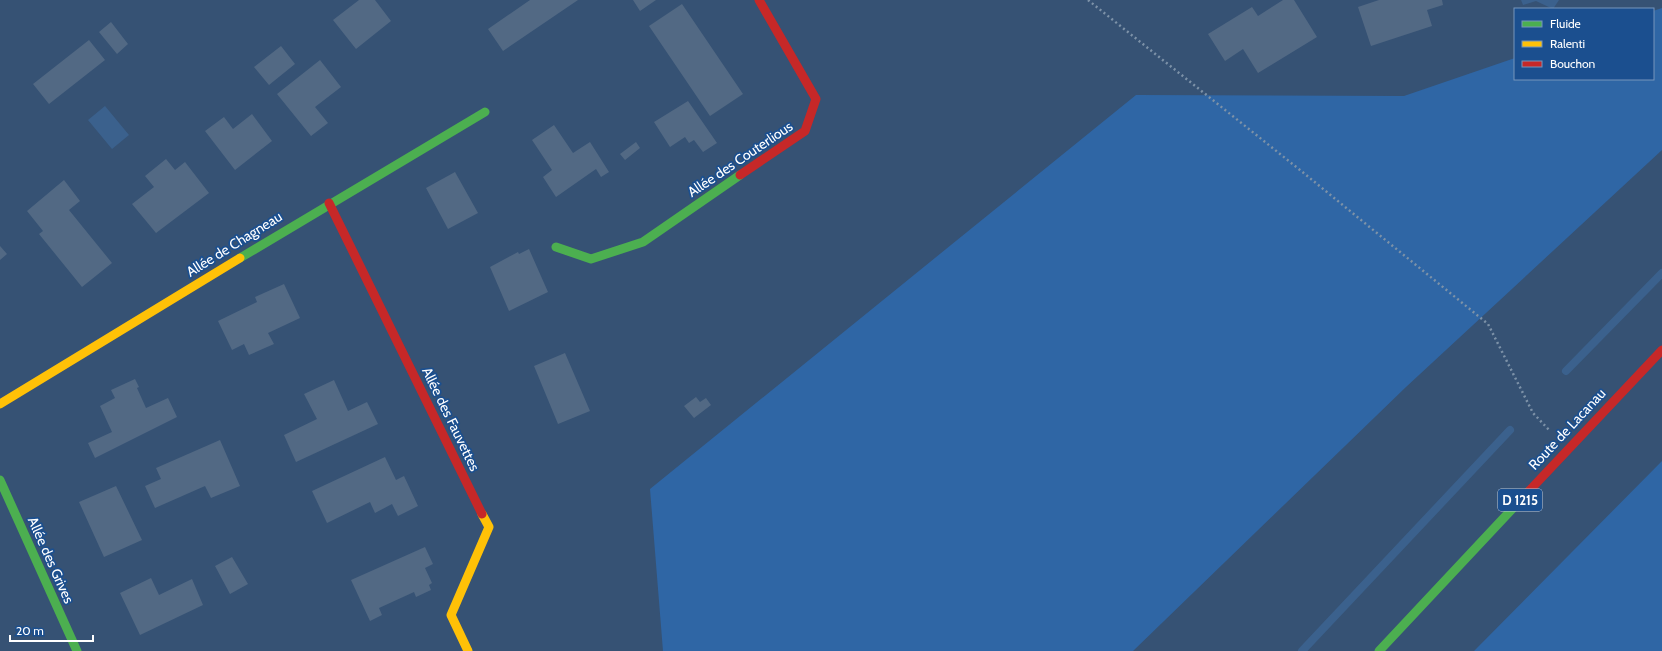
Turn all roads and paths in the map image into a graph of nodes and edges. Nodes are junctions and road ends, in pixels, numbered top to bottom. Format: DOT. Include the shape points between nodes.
graph roads {
  1 [pos="760,0"];
  2 [pos="1088,0"];
  3 [pos="485,112"];
  4 [pos="328,203"];
  5 [pos="556,247"];
  6 [pos="1662,350"];
  7 [pos="0,404"];
  8 [pos="1567,449"];
  9 [pos="0,480"];
  10 [pos="77,651"];
  11 [pos="468,651"];
  12 [pos="1379,651"];
  1 -- 5 [label="street, Allée des Couterlious" via="816,99 805,131 643,242 591,259"];
  2 -- 8 [label="path" via="1488,324 1533,413"];
  3 -- 4 [label="street, Allée de Chagneau"];
  4 -- 7 [label="street, Allée de Chagneau"];
  4 -- 11 [label="street, Allée des Fauvettes" via="489,527 451,615"];
  6 -- 8 [label="street, Route de Lacanau / D 1215"];
  8 -- 12 [label="street, Route de Lacanau / D 1215"];
  9 -- 10 [label="street, Allée des Grives"];
}
